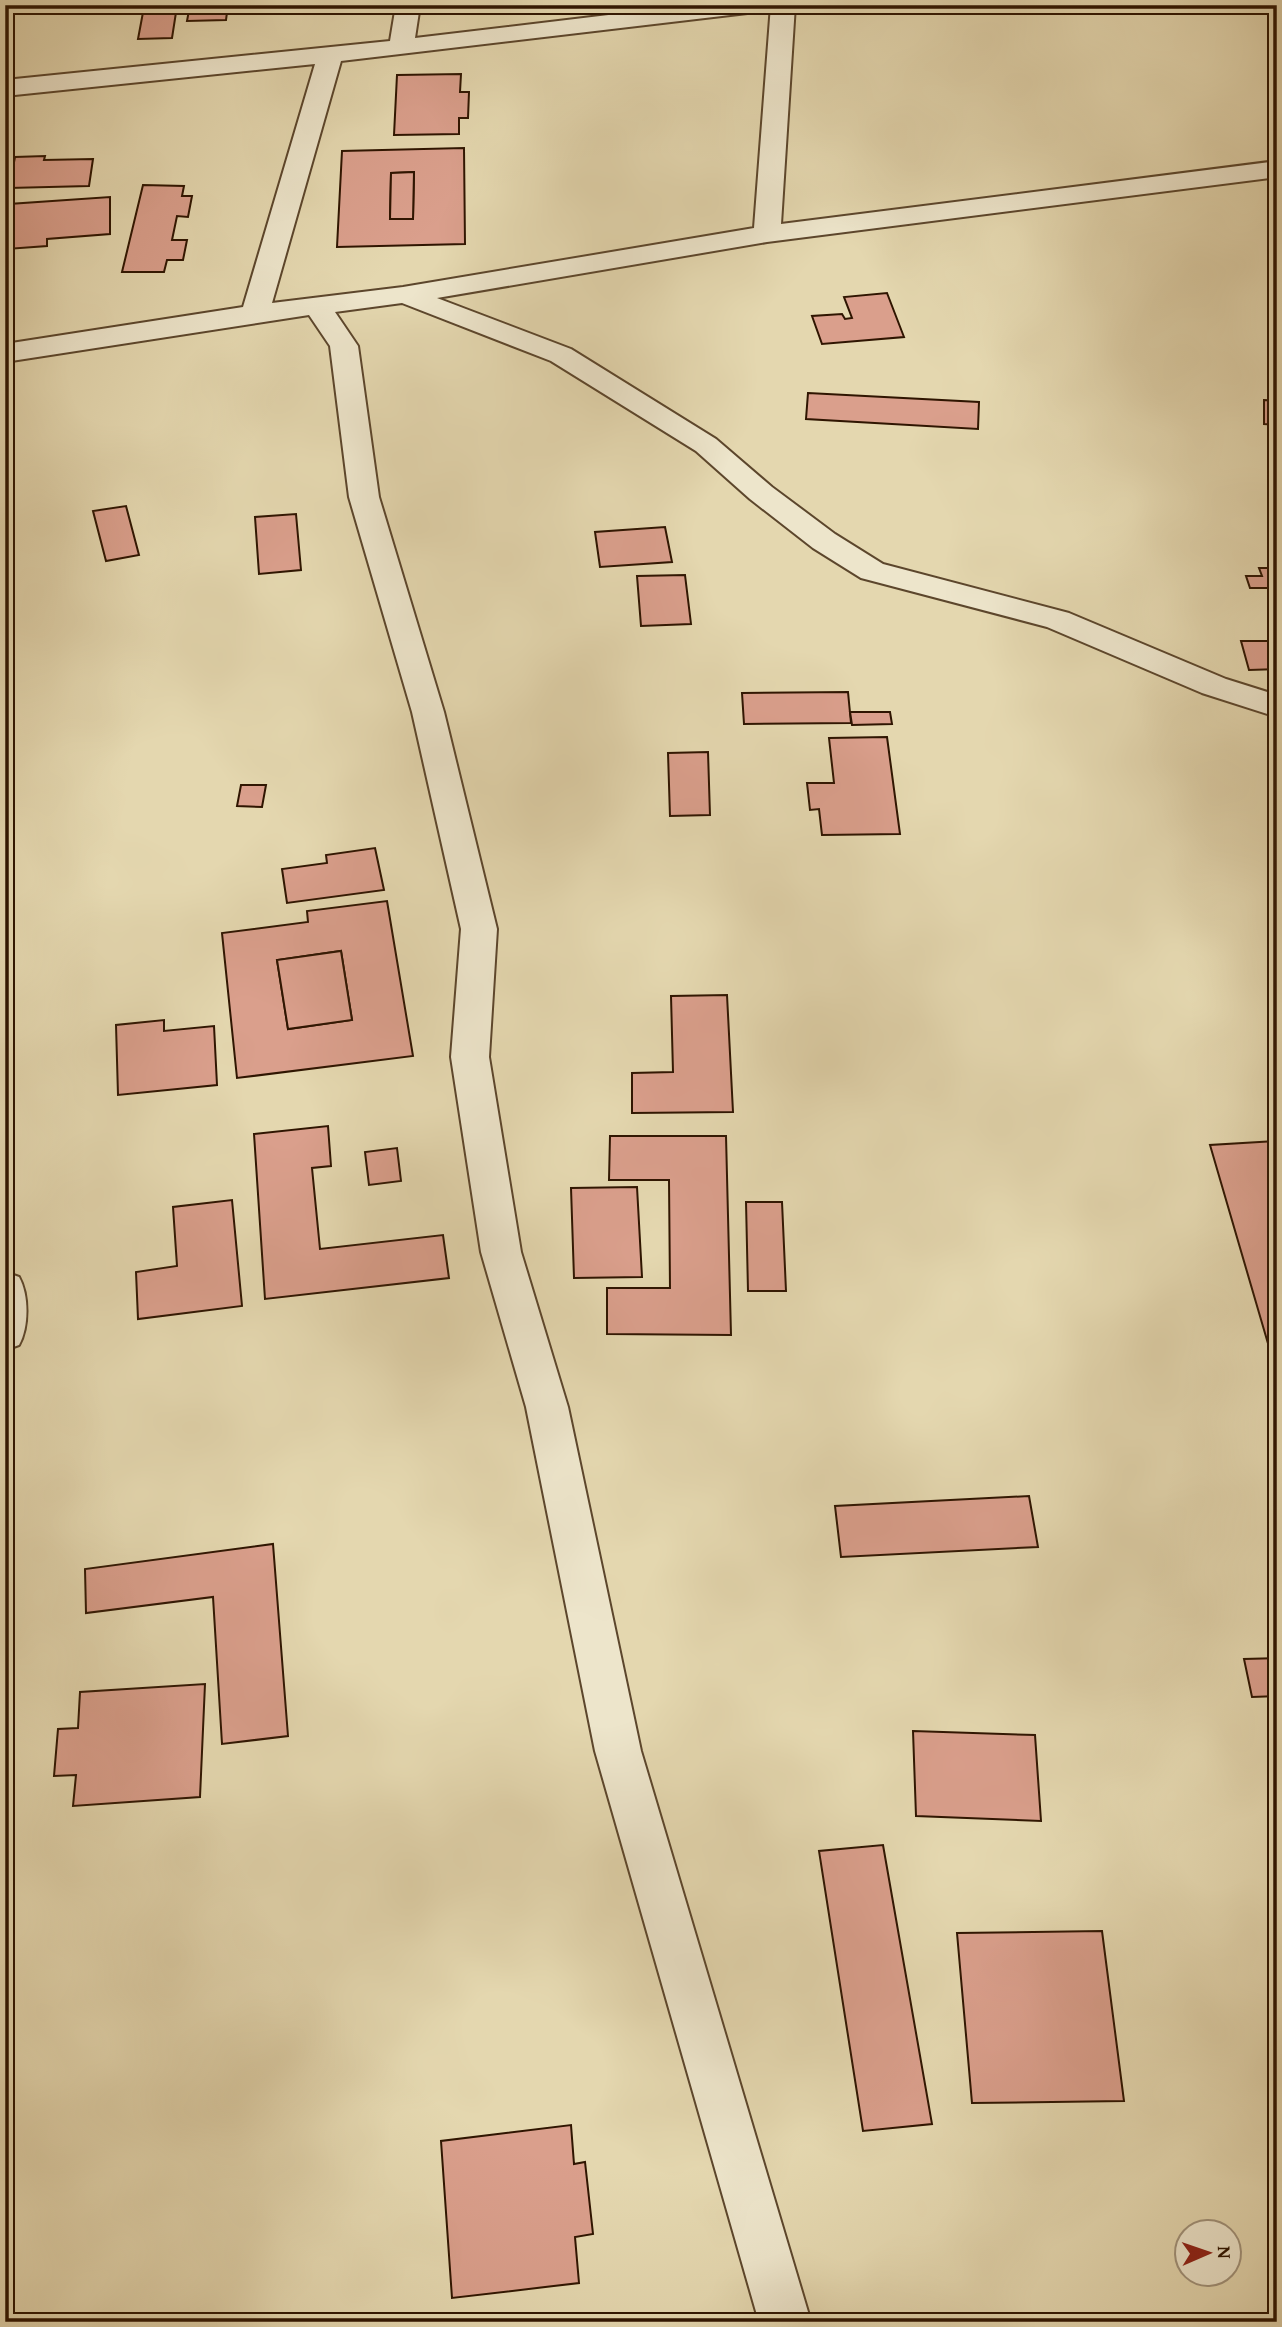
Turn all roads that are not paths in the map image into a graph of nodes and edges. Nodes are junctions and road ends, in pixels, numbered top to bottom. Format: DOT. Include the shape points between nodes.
graph roads {
  1 [pos="408,5"];
  2 [pos="756,5"];
  3 [pos="782,5"];
  4 [pos="401,46"];
  5 [pos="330,55"];
  6 [pos="5,88"];
  7 [pos="1277,169"];
  8 [pos="767,234"];
  9 [pos="403,295"];
  10 [pos="317,306"];
  11 [pos="255,313"];
  12 [pos="5,353"];
  13 [pos="1277,706"];
  14 [pos="5,1288"];
  15 [pos="5,1334"];
  16 [pos="785,2322"];
  1 -- 4 [label="street"];
  2 -- 4 [label="street"];
  3 -- 8 [label="street"];
  4 -- 5 [label="street"];
  5 -- 6 [label="street"];
  5 -- 11 [label="street"];
  7 -- 8 [label="street"];
  8 -- 9 [label="street"];
  9 -- 10 [label="street"];
  9 -- 13 [label="street" via="561,355 706,445 824,541 872,571 1058,620 1214,686"];
  10 -- 11 [label="street"];
  10 -- 16 [label="street" via="344,346 364,497 428,712 479,929 470,1057 501,1252 547,1407 618,1751"];
  11 -- 12 [label="street"];
  14 -- 15 [label="street"];
}
